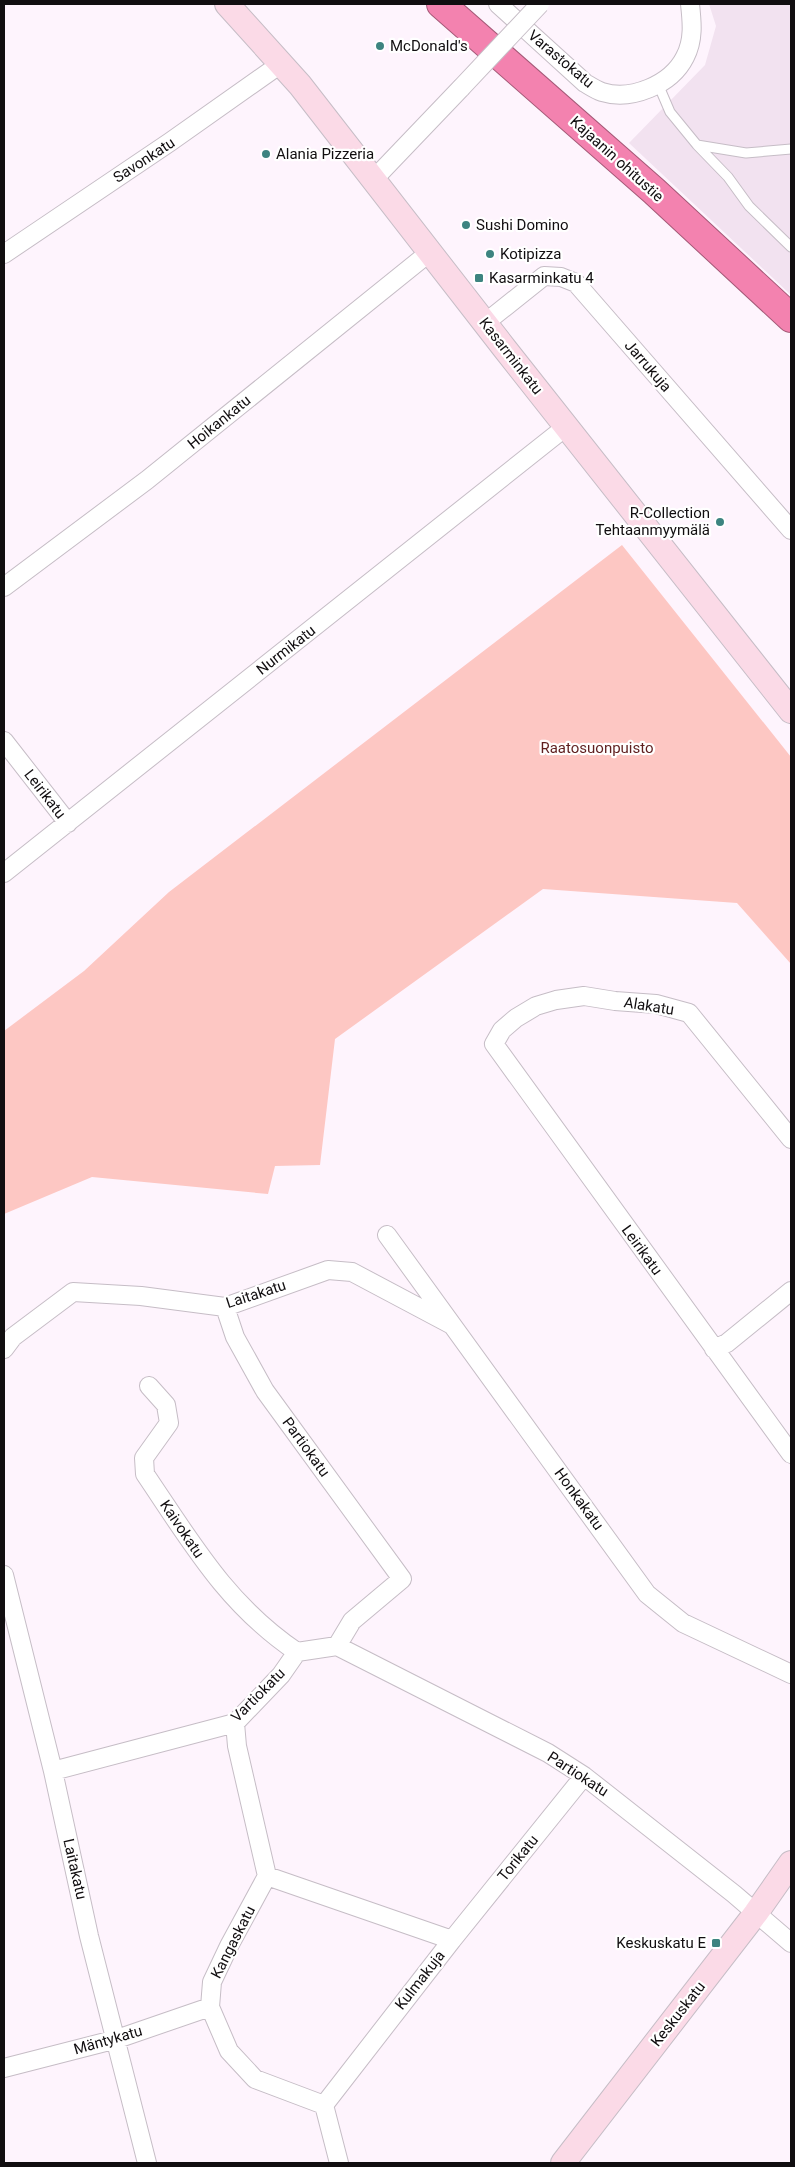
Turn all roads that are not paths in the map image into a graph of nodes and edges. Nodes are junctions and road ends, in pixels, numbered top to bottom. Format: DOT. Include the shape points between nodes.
graph roads {
  1 [pos="227,4"];
  2 [pos="441,4"];
  3 [pos="498,4"];
  4 [pos="540,4"];
  5 [pos="690,4"];
  6 [pos="282,63"];
  7 [pos="658,84"];
  8 [pos="697,145"];
  9 [pos="791,150"];
  10 [pos="374,180"];
  11 [pos="791,247"];
  12 [pos="430,252"];
  13 [pos="4,254"];
  14 [pos="791,318"];
  15 [pos="485,322"];
  16 [pos="567,426"];
  17 [pos="791,530"];
  18 [pos="4,588"];
  19 [pos="791,711"];
  20 [pos="4,740"];
  21 [pos="68,823"];
  22 [pos="4,873"];
  23 [pos="494,1044"];
  24 [pos="791,1139"];
  25 [pos="387,1235"];
  26 [pos="791,1291"];
  27 [pos="225,1307"];
  28 [pos="455,1327"];
  29 [pos="4,1349"];
  30 [pos="714,1349"];
  31 [pos="149,1386"];
  32 [pos="791,1454"];
  33 [pos="4,1575"];
  34 [pos="337,1646"];
  35 [pos="297,1652"];
  36 [pos="791,1674"];
  37 [pos="235,1723"];
  38 [pos="53,1771"];
  39 [pos="584,1776"];
  40 [pos="791,1863"];
  41 [pos="267,1876"];
  42 [pos="756,1913"];
  43 [pos="452,1940"];
  44 [pos="791,1943"];
  45 [pos="210,2007"];
  46 [pos="117,2039"];
  47 [pos="4,2068"];
  48 [pos="324,2105"];
  49 [pos="147,2163"];
  50 [pos="339,2163"];
  51 [pos="563,2163"];
  1 -- 6 [label="street, Kasarminkatu"];
  2 -- 14 [label="highway, Kajaanin ohitustie" via="654,191"];
  3 -- 7 [label="street, Varastokatu" via="585,83 601,92 637,93"];
  4 -- 10 [label="street, Varastokatu, bridge"];
  5 -- 7 [label="street, Varastokatu" via="692,30 685,57"];
  6 -- 10 [label="street, Kasarminkatu"];
  6 -- 13 [label="street, Savonkatu"];
  7 -- 8 [label="lane" via="670,112"];
  8 -- 9 [label="lane" via="746,153"];
  8 -- 11 [label="lane" via="728,177 749,206"];
  10 -- 12 [label="street, Kasarminkatu"];
  12 -- 15 [label="street, Kasarminkatu"];
  12 -- 18 [label="street, Hoikankatu" via="147,480"];
  15 -- 16 [label="street, Kasarminkatu"];
  15 -- 17 [label="street, Jarrukuja" via="544,276 561,277 576,283"];
  16 -- 19 [label="street, Kasarminkatu"];
  16 -- 21 [label="street, Nurmikatu"];
  20 -- 21 [label="street, Leirikatu"];
  21 -- 22 [label="street, Nurmikatu"];
  23 -- 24 [label="street, Alakatu" via="502,1030 516,1018 536,1006 556,1000 584,996 656,1004 689,1013"];
  23 -- 30 [label="street, Leirikatu"];
  25 -- 28 [label="street, Honkakatu"];
  26 -- 30 [label="street"];
  27 -- 28 [label="street, Laitakatu" via="328,1270 352,1272"];
  27 -- 29 [label="street, Laitakatu" via="142,1296 73,1292 13,1337"];
  27 -- 34 [label="street, Partiokatu" via="235,1337 265,1391 402,1579 352,1621"];
  28 -- 36 [label="street, Honkakatu" via="647,1594 683,1623"];
  30 -- 32 [label="street, Leirikatu"];
  31 -- 35 [label="street, Kaivokatu" via="166,1405 170,1423 144,1458 145,1474 210,1571 271,1635"];
  33 -- 38 [label="street, Laitakatu"];
  34 -- 35 [label="street"];
  34 -- 39 [label="street, Partiokatu" via="548,1753"];
  35 -- 37 [label="street, Vartiokatu"];
  37 -- 38 [label="street, Vartiokatu"];
  37 -- 41 [label="street" via="237,1746"];
  38 -- 46 [label="street, Laitakatu" via="89,1936"];
  39 -- 42 [label="street, Partiokatu"];
  39 -- 43 [label="street, Torikatu"];
  40 -- 42 [label="street, Keskuskatu"];
  41 -- 43 [label="street, Kulmakuja"];
  41 -- 45 [label="street, Kangaskatu" via="212,1982"];
  42 -- 44 [label="street, Partiokatu"];
  42 -- 51 [label="street, Keskuskatu"];
  43 -- 48 [label="street, Kulmakuja"];
  45 -- 46 [label="street, Mäntykatu"];
  45 -- 48 [label="street, Kangaskatu" via="229,2050 255,2079"];
  46 -- 47 [label="street, Mäntykatu"];
  46 -- 49 [label="street, Laitakatu"];
  48 -- 50 [label="street"];
}
